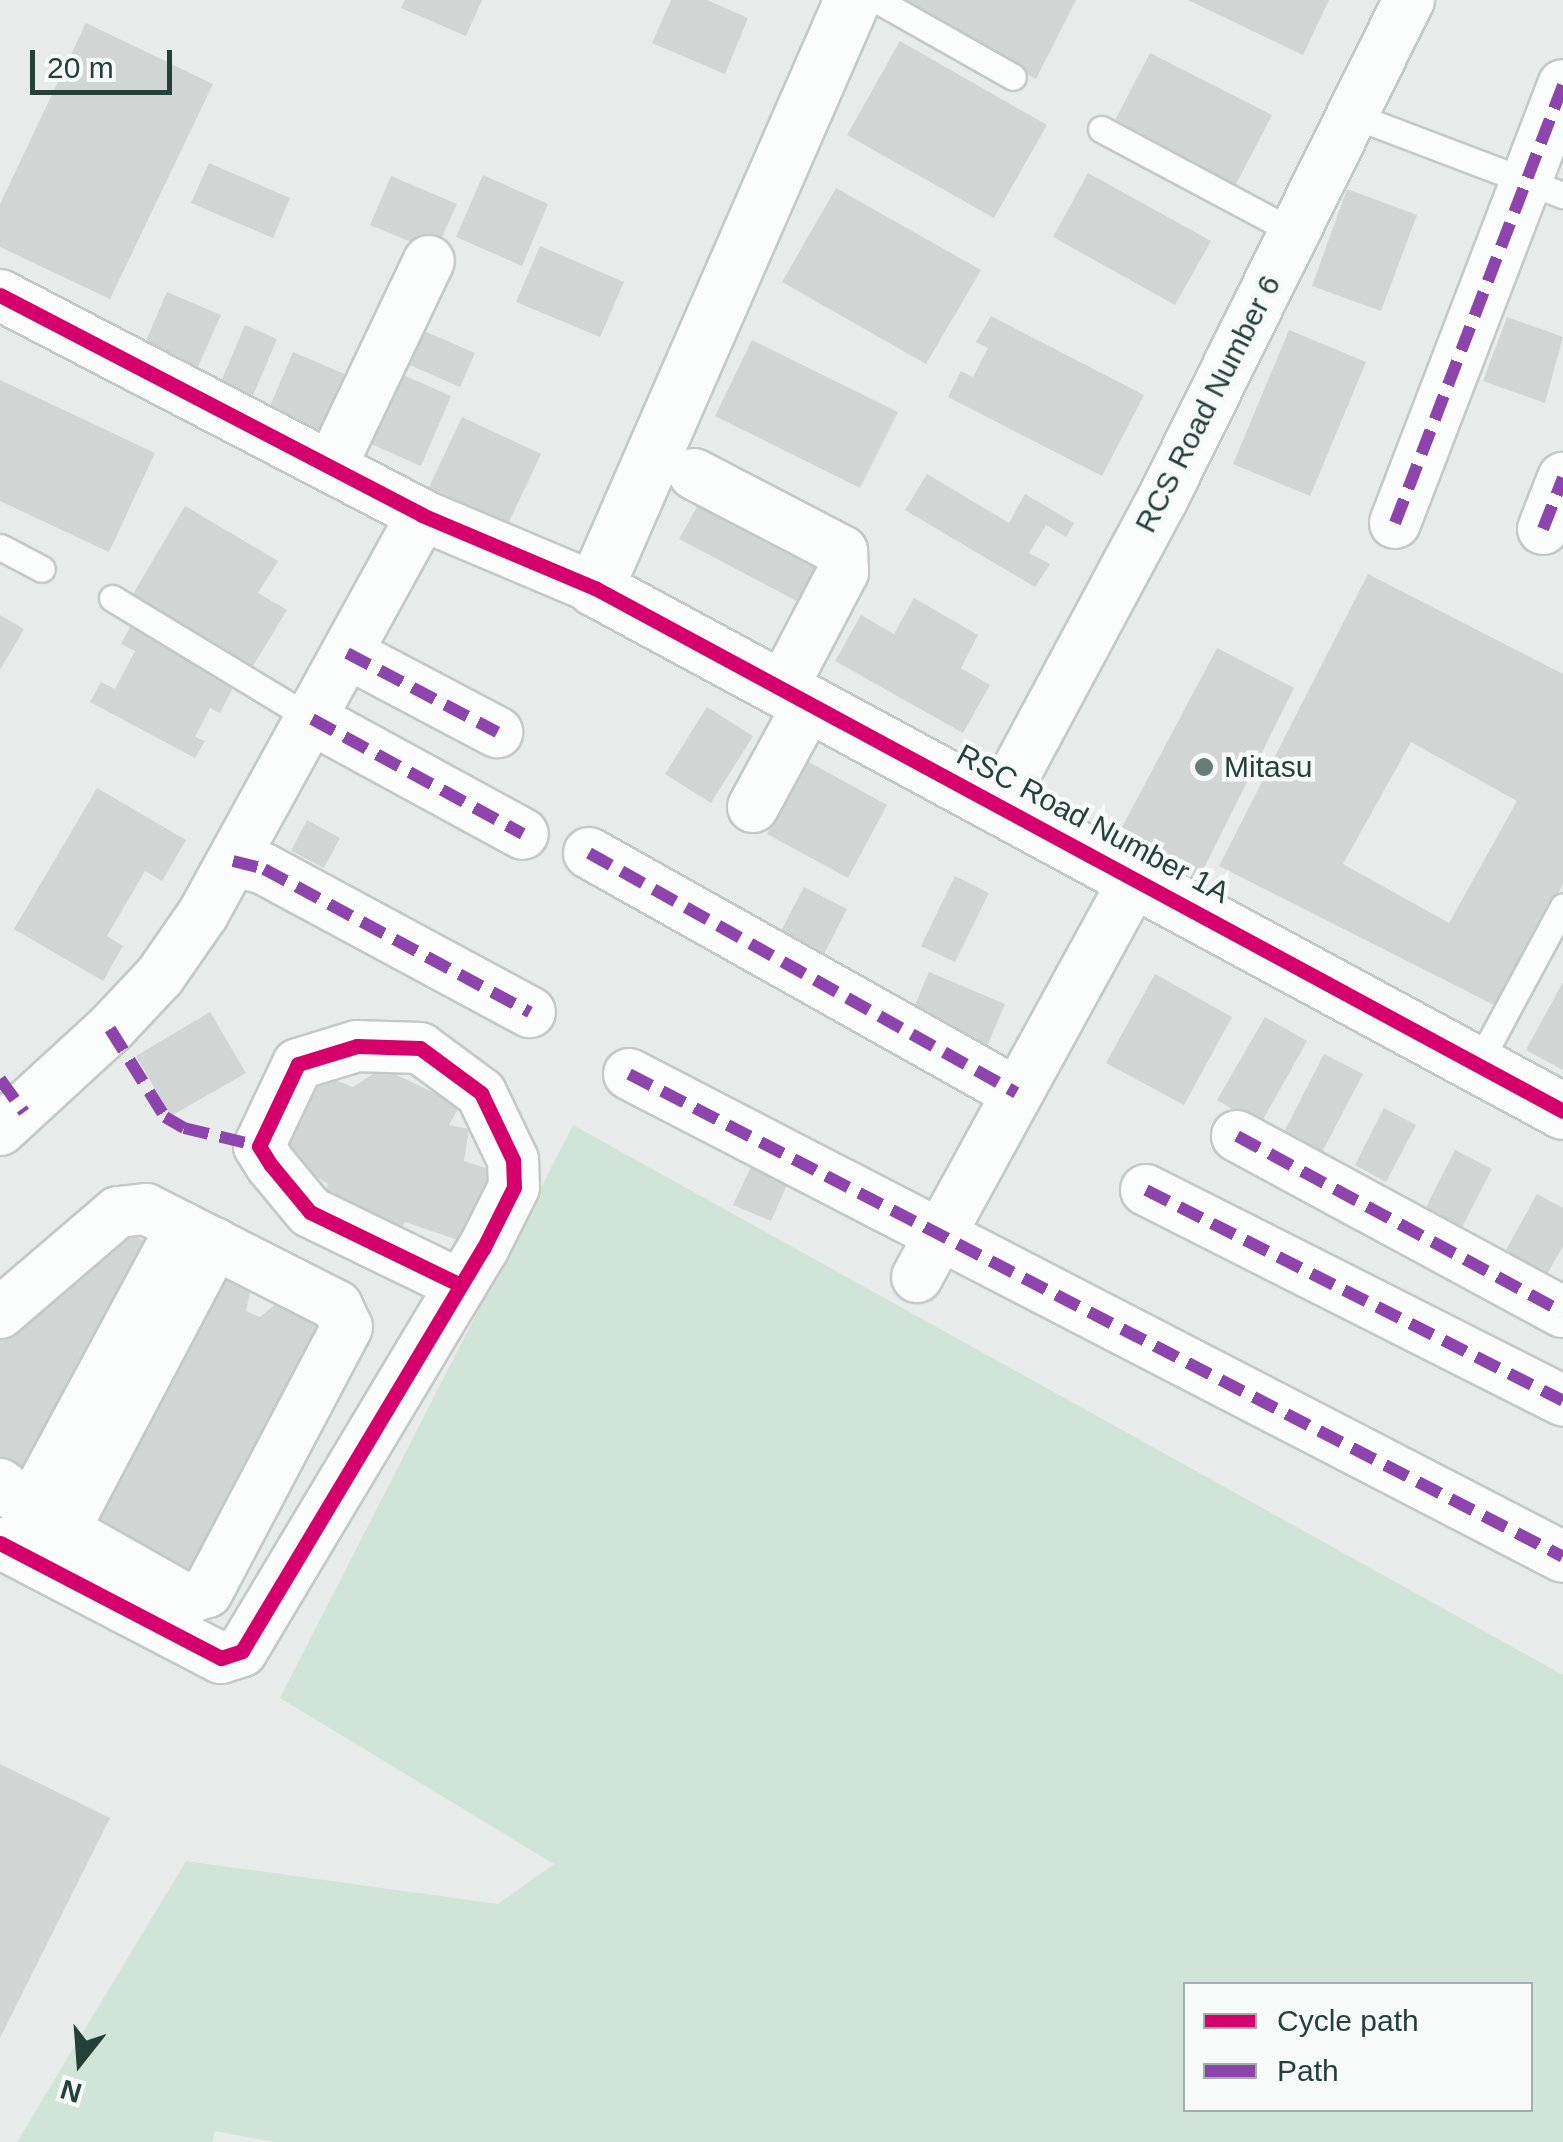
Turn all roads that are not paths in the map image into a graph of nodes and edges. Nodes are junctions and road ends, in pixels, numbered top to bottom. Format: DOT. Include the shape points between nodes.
graph roads {
  1 [pos="852,0"];
  2 [pos="877,0"];
  3 [pos="1409,0"];
  4 [pos="1014,77"];
  5 [pos="1563,85"];
  6 [pos="1352,115"];
  7 [pos="1101,129"];
  8 [pos="1544,188"];
  9 [pos="1294,232"];
  10 [pos="429,261"];
  11 [pos="0,295"];
  12 [pos="331,467"];
  13 [pos="694,474"];
  14 [pos="1563,478"];
  15 [pos="422,515"];
  16 [pos="1395,523"];
  17 [pos="1543,529"];
  18 [pos="0,548"];
  19 [pos="42,570"];
  20 [pos="594,588"];
  21 [pos="112,598"];
  22 [pos="348,653"];
  23 [pos="796,694"];
  24 [pos="312,719"];
  25 [pos="498,732"];
  26 [pos="999,804"];
  27 [pos="753,808"];
  28 [pos="523,834"];
  29 [pos="589,853"];
  30 [pos="233,861"];
  31 [pos="1135,878"];
  32 [pos="1563,906"];
  33 [pos="530,1012"];
  34 [pos="1478,1064"];
  35 [pos="630,1074"];
  36 [pos="1016,1092"];
  37 [pos="8,1107"];
  38 [pos="1563,1110"];
  39 [pos="1238,1136"];
  40 [pos="1146,1190"];
  41 [pos="198,1235"];
  42 [pos="928,1258"];
  43 [pos="458,1284"];
  44 [pos="1563,1312"];
  45 [pos="0,1313"];
  46 [pos="1563,1401"];
  47 [pos="29,1524"];
  48 [pos="1563,1557"];
  1 -- 20 [label="street"];
  2 -- 4 [label="lane"];
  3 -- 6 [label="street, RCS Road Number 6"];
  5 -- 8 [label="street"];
  6 -- 8 [label="lane"];
  6 -- 9 [label="street, RCS Road Number 6"];
  7 -- 9 [label="lane"];
  8 -- 16 [label="street"];
  9 -- 26 [label="street, RCS Road Number 6"];
  10 -- 12 [label="street"];
  11 -- 12 [label="street"];
  12 -- 15 [label="street"];
  13 -- 23 [label="street" via="842,552 842,572"];
  14 -- 17 [label="street"];
  15 -- 20 [label="street"];
  15 -- 22 [label="street"];
  18 -- 19 [label="lane"];
  20 -- 23 [label="street, RSC Road Number 1A"];
  21 -- 24 [label="lane"];
  22 -- 24 [label="street"];
  22 -- 25 [label="street"];
  23 -- 26 [label="street, RSC Road Number 1A"];
  23 -- 27 [label="street"];
  24 -- 28 [label="street"];
  24 -- 30 [label="street"];
  26 -- 31 [label="street, RSC Road Number 1A"];
  29 -- 36 [label="street"];
  30 -- 33 [label="street" via="264,869"];
  30 -- 37 [label="street" via="160,976"];
  31 -- 34 [label="street, RSC Road Number 1A"];
  31 -- 36 [label="street"];
  32 -- 34 [label="lane"];
  34 -- 38 [label="street, RSC Road Number 1A"];
  35 -- 42 [label="street"];
  36 -- 42 [label="street"];
  39 -- 44 [label="street"];
  40 -- 46 [label="street"];
  41 -- 45 [label="street" via="146,1209 118,1212"];
  41 -- 47 [label="street"];
  41 -- 47 [label="street" via="337,1306 347,1327 207,1592 186,1599"];
  42 -- 48 [label="street"];
  43 -- 43 [label="street" via="514,1186 513,1160 481,1093 420,1048 357,1046 298,1064 259,1146 271,1165 310,1212"];
  43 -- 47 [label="street" via="242,1651 220,1658"];
}
